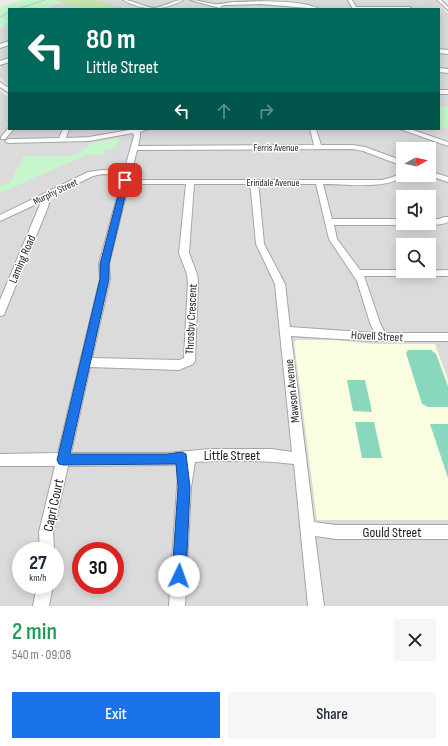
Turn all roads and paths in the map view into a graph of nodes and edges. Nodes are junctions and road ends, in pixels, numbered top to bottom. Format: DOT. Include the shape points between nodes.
graph roads {
  1 [pos="129,0"];
  2 [pos="181,0"];
  3 [pos="193,0"];
  4 [pos="439,0"];
  5 [pos="214,6"];
  6 [pos="152,8"];
  7 [pos="158,8"];
  8 [pos="222,8"];
  9 [pos="314,8"];
  10 [pos="448,9"];
  11 [pos="0,84"];
  12 [pos="8,90"];
  13 [pos="66,130"];
  14 [pos="145,130"];
  15 [pos="313,130"];
  16 [pos="406,130"];
  17 [pos="120,131"];
  18 [pos="5,139"];
  19 [pos="134,139"];
  20 [pos="61,140"];
  21 [pos="448,144"];
  22 [pos="318,147"];
  23 [pos="396,161"];
  24 [pos="436,176"];
  25 [pos="126,177"];
  26 [pos="396,179"];
  27 [pos="448,180"];
  28 [pos="190,182"];
  29 [pos="319,182"];
  30 [pos="255,185"];
  31 [pos="40,202"];
  32 [pos="0,218"];
  33 [pos="447,219"];
  34 [pos="329,222"];
  35 [pos="396,222"];
  36 [pos="436,222"];
  37 [pos="358,273"];
  38 [pos="448,273"];
  39 [pos="0,312"];
  40 [pos="286,333"];
  41 [pos="378,337"];
  42 [pos="448,337"];
  43 [pos="85,365"];
  44 [pos="299,455"];
  45 [pos="185,457"];
  46 [pos="0,460"];
  47 [pos="63,460"];
  48 [pos="448,532"];
  49 [pos="308,533"];
  50 [pos="47,542"];
  51 [pos="43,594"];
  52 [pos="41,606"];
  53 [pos="177,606"];
  54 [pos="316,606"];
  1 -- 6 [label="street"];
  2 -- 7 [label="street"];
  3 -- 5 [label="street"];
  4 -- 10 [label="street"];
  5 -- 8 [label="street"];
  5 -- 9 [label="street" via="242,0"];
  11 -- 12 [label="street"];
  13 -- 20 [label="street"];
  14 -- 19 [label="street"];
  15 -- 22 [label="street"];
  16 -- 21 [label="street"];
  17 -- 19 [label="street"];
  17 -- 20 [label="street" via="88,139"];
  18 -- 20 [label="street"];
  19 -- 22 [label="street, Ferris Avenue" via="146,147"];
  19 -- 25 [label="street, Capri Court"];
  22 -- 23 [label="street, Ferris Avenue" via="359,148"];
  24 -- 27 [label="street"];
  25 -- 28 [label="street, Erindale Avenue" via="141,182"];
  25 -- 31 [label="street, Murphy Street" via="112,172 91,174"];
  25 -- 43 [label="street, Capri Court" via="104,264 105,279"];
  26 -- 29 [label="street, Erindale Avenue" via="382,182"];
  28 -- 30 [label="street, Erindale Avenue"];
  28 -- 43 [label="street, Throsby Crescent" via="184,252 193,282 190,365"];
  29 -- 30 [label="street, Erindale Avenue"];
  29 -- 34 [label="street"];
  30 -- 40 [label="street, Mawson Avenue" via="260,244 280,284"];
  31 -- 32 [label="street, Murphy Street"];
  31 -- 39 [label="street, Laming Road"];
  33 -- 36 [label="street"];
  34 -- 35 [label="street"];
  34 -- 37 [label="street" via="333,240"];
  37 -- 38 [label="street"];
  37 -- 41 [label="street"];
  40 -- 41 [label="street, Hovell Street" via="333,333"];
  40 -- 44 [label="street, Mawson Avenue"];
  41 -- 42 [label="street, Hovell Street"];
  43 -- 47 [label="street, Capri Court"];
  44 -- 45 [label="street, Little Street"];
  44 -- 49 [label="street, Mawson Avenue"];
  45 -- 47 [label="street, Little Street" via="167,460"];
  45 -- 53 [label="street"];
  46 -- 47 [label="street, Little Street"];
  47 -- 50 [label="street, Capri Court" via="47,528"];
  48 -- 49 [label="street, Gould Street"];
  49 -- 54 [label="street, Mawson Avenue"];
  51 -- 52 [label="street"];
}
